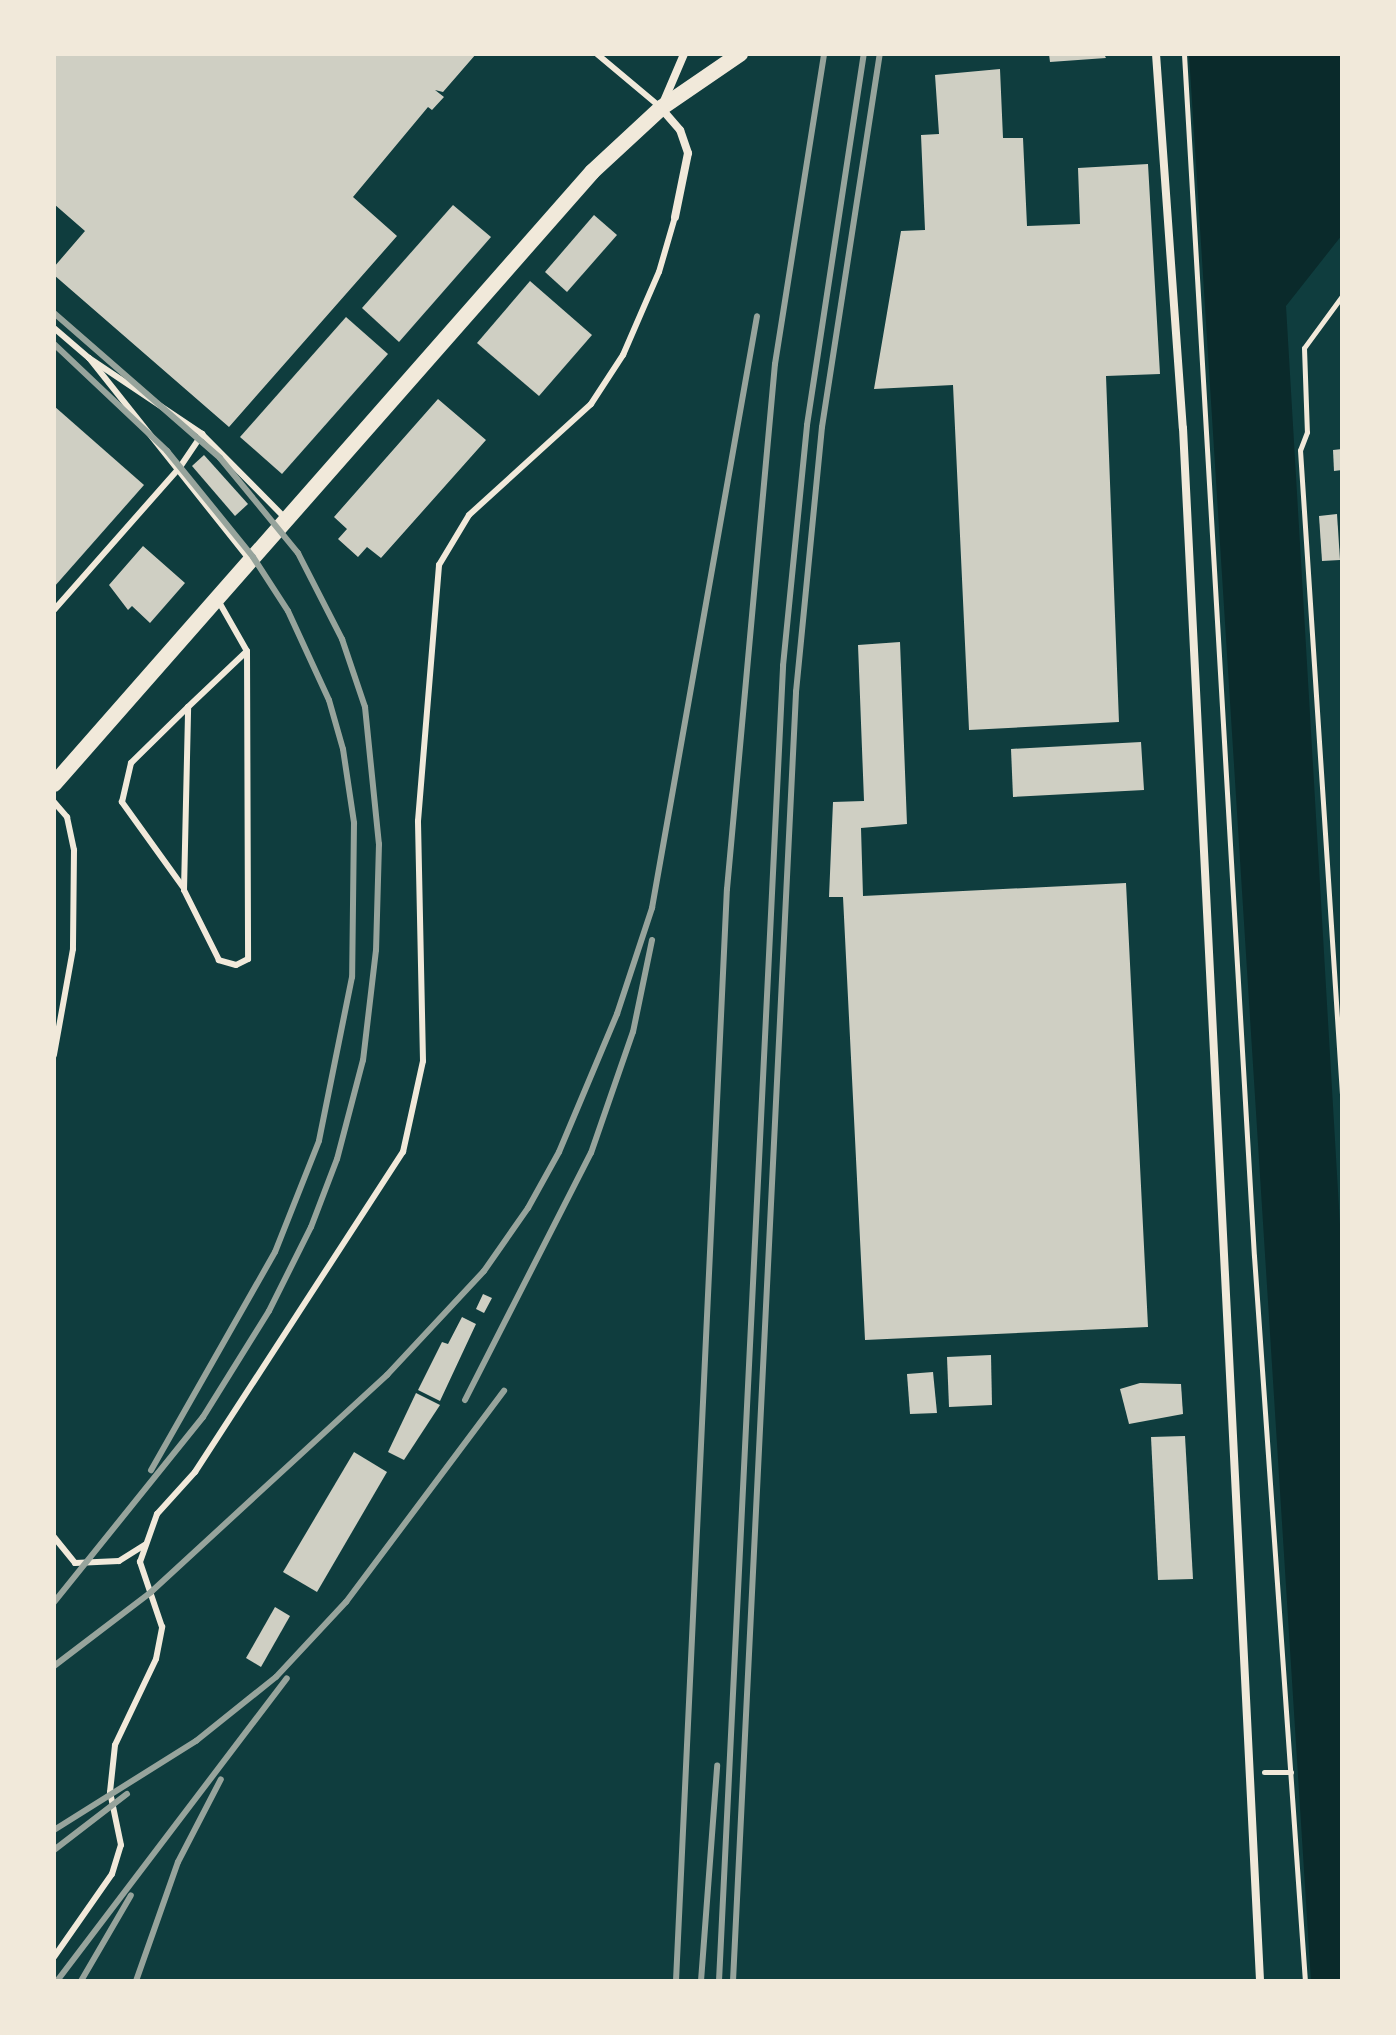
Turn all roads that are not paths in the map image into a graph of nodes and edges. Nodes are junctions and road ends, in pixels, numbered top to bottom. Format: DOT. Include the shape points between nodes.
graph roads {
  1 [pos="597,54"];
  2 [pos="684,54"];
  3 [pos="740,54"];
  4 [pos="1156,54"];
  5 [pos="661,108"];
  6 [pos="675,217"];
  7 [pos="54,328"];
  8 [pos="89,358"];
  9 [pos="202,434"];
  10 [pos="177,470"];
  11 [pos="286,519"];
  12 [pos="250,560"];
  13 [pos="216,599"];
  14 [pos="54,610"];
  15 [pos="247,651"];
  16 [pos="188,707"];
  17 [pos="54,784"];
  18 [pos="54,802"];
  19 [pos="184,890"];
  20 [pos="54,1055"];
  21 [pos="54,1537"];
  22 [pos="145,1545"];
  23 [pos="54,1957"];
  24 [pos="1260,1981"];
  1 -- 5 [label="lane"];
  2 -- 5 [label="street"];
  3 -- 5 [label="main road"];
  4 -- 24 [label="street" via="1183,428"];
  5 -- 6 [label="street" via="680,130 688,153"];
  5 -- 11 [label="main road" via="592,172"];
  6 -- 22 [label="lane" via="659,272 623,355 591,404 469,515 439,565 418,821 423,1061 403,1152 195,1472 157,1514"];
  7 -- 8 [label="lane"];
  8 -- 9 [label="lane"];
  8 -- 10 [label="lane"];
  9 -- 10 [label="lane"];
  9 -- 11 [label="lane"];
  10 -- 12 [label="lane"];
  10 -- 14 [label="lane"];
  11 -- 12 [label="main road"];
  12 -- 13 [label="main road"];
  13 -- 15 [label="lane"];
  13 -- 17 [label="main road"];
  15 -- 16 [label="lane"];
  15 -- 19 [label="lane" via="248,959 236,965 219,960"];
  16 -- 19 [label="lane"];
  16 -- 19 [label="lane" via="131,763 122,802"];
  18 -- 20 [label="lane" via="67,817 74,850 73,949"];
  21 -- 22 [label="lane" via="75,1563 119,1561"];
  22 -- 23 [label="lane" via="140,1562 162,1627 156,1659 115,1745 110,1792 121,1845 112,1874"];
}
